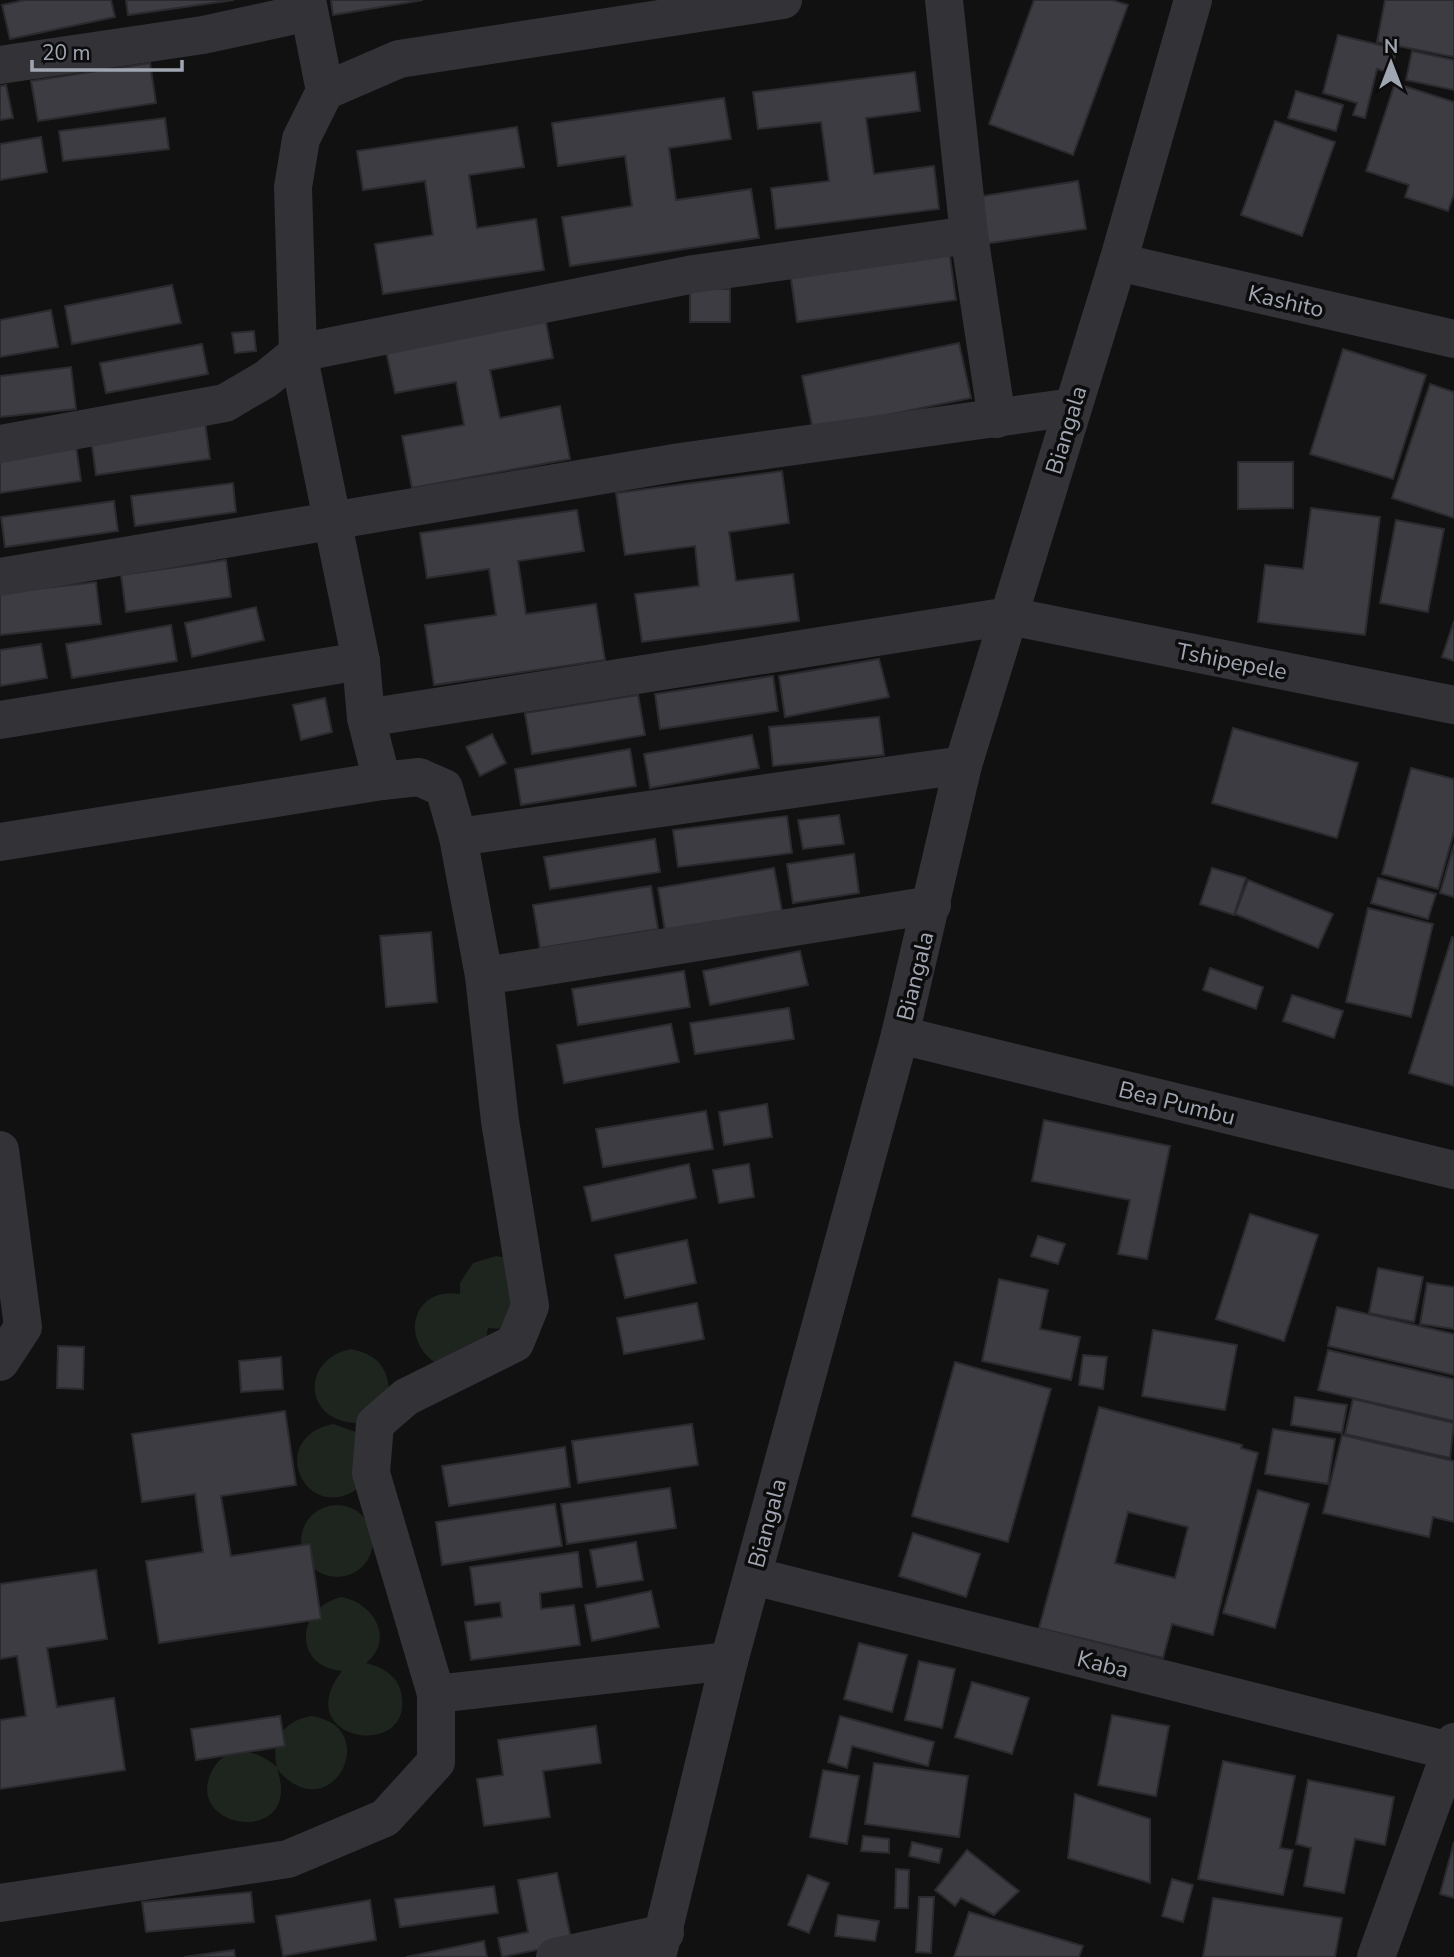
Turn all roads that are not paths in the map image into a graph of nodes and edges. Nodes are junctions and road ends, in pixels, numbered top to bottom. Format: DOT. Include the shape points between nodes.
graph roads {
  1 [pos="783,0"];
  2 [pos="944,0"];
  3 [pos="1193,0"];
  4 [pos="308,6"];
  5 [pos="0,65"];
  6 [pos="325,91"];
  7 [pos="968,234"];
  8 [pos="1118,262"];
  9 [pos="1454,340"];
  10 [pos="298,353"];
  11 [pos="1073,407"];
  12 [pos="997,419"];
  13 [pos="0,444"];
  14 [pos="331,522"];
  15 [pos="0,577"];
  16 [pos="1009,616"];
  17 [pos="361,661"];
  18 [pos="1454,705"];
  19 [pos="366,718"];
  20 [pos="0,720"];
  21 [pos="963,765"];
  22 [pos="382,781"];
  23 [pos="458,837"];
  24 [pos="0,842"];
  25 [pos="932,905"];
  26 [pos="484,976"];
  27 [pos="900,1035"];
  28 [pos="0,1150"];
  29 [pos="1454,1170"];
  30 [pos="0,1362"];
  31 [pos="753,1576"];
  32 [pos="729,1661"];
  33 [pos="436,1694"];
  34 [pos="1453,1748"];
  35 [pos="0,1903"];
  36 [pos="661,1945"];
  37 [pos="555,1957"];
  38 [pos="1376,1957"];
  1 -- 6 [label="street" via="399,60"];
  2 -- 7 [label="street"];
  3 -- 8 [label="street, Biangala"];
  4 -- 5 [label="street" via="203,35"];
  4 -- 6 [label="street"];
  6 -- 10 [label="street" via="301,139 293,187"];
  7 -- 10 [label="street" via="694,274"];
  7 -- 12 [label="street"];
  8 -- 9 [label="street, Kashito"];
  8 -- 11 [label="street, Biangala"];
  10 -- 13 [label="street" via="225,403"];
  10 -- 14 [label="street"];
  11 -- 12 [label="street"];
  11 -- 16 [label="street, Biangala"];
  12 -- 14 [label="street" via="680,462"];
  14 -- 15 [label="street"];
  14 -- 17 [label="street"];
  16 -- 18 [label="street, Tshipepele"];
  16 -- 19 [label="street"];
  16 -- 21 [label="street, Biangala"];
  17 -- 19 [label="street"];
  17 -- 20 [label="street"];
  19 -- 22 [label="street"];
  21 -- 23 [label="street"];
  21 -- 25 [label="street, Biangala"];
  22 -- 23 [label="street" via="419,777 444,788"];
  22 -- 24 [label="street"];
  23 -- 26 [label="street"];
  25 -- 26 [label="street"];
  25 -- 27 [label="street, Biangala"];
  26 -- 33 [label="street" via="500,1121 530,1306 515,1343 406,1397 376,1424 371,1473"];
  27 -- 29 [label="street, Bea Pumbu"];
  27 -- 31 [label="street, Biangala"];
  28 -- 30 [label="street" via="23,1327"];
  31 -- 32 [label="street, Biangala"];
  31 -- 34 [label="street, Kaba"];
  32 -- 33 [label="street"];
  32 -- 36 [label="street, Biangala"];
  33 -- 35 [label="street" via="436,1762 386,1818 288,1859"];
  34 -- 38 [label="street"];
  36 -- 37 [label="street"];
}
